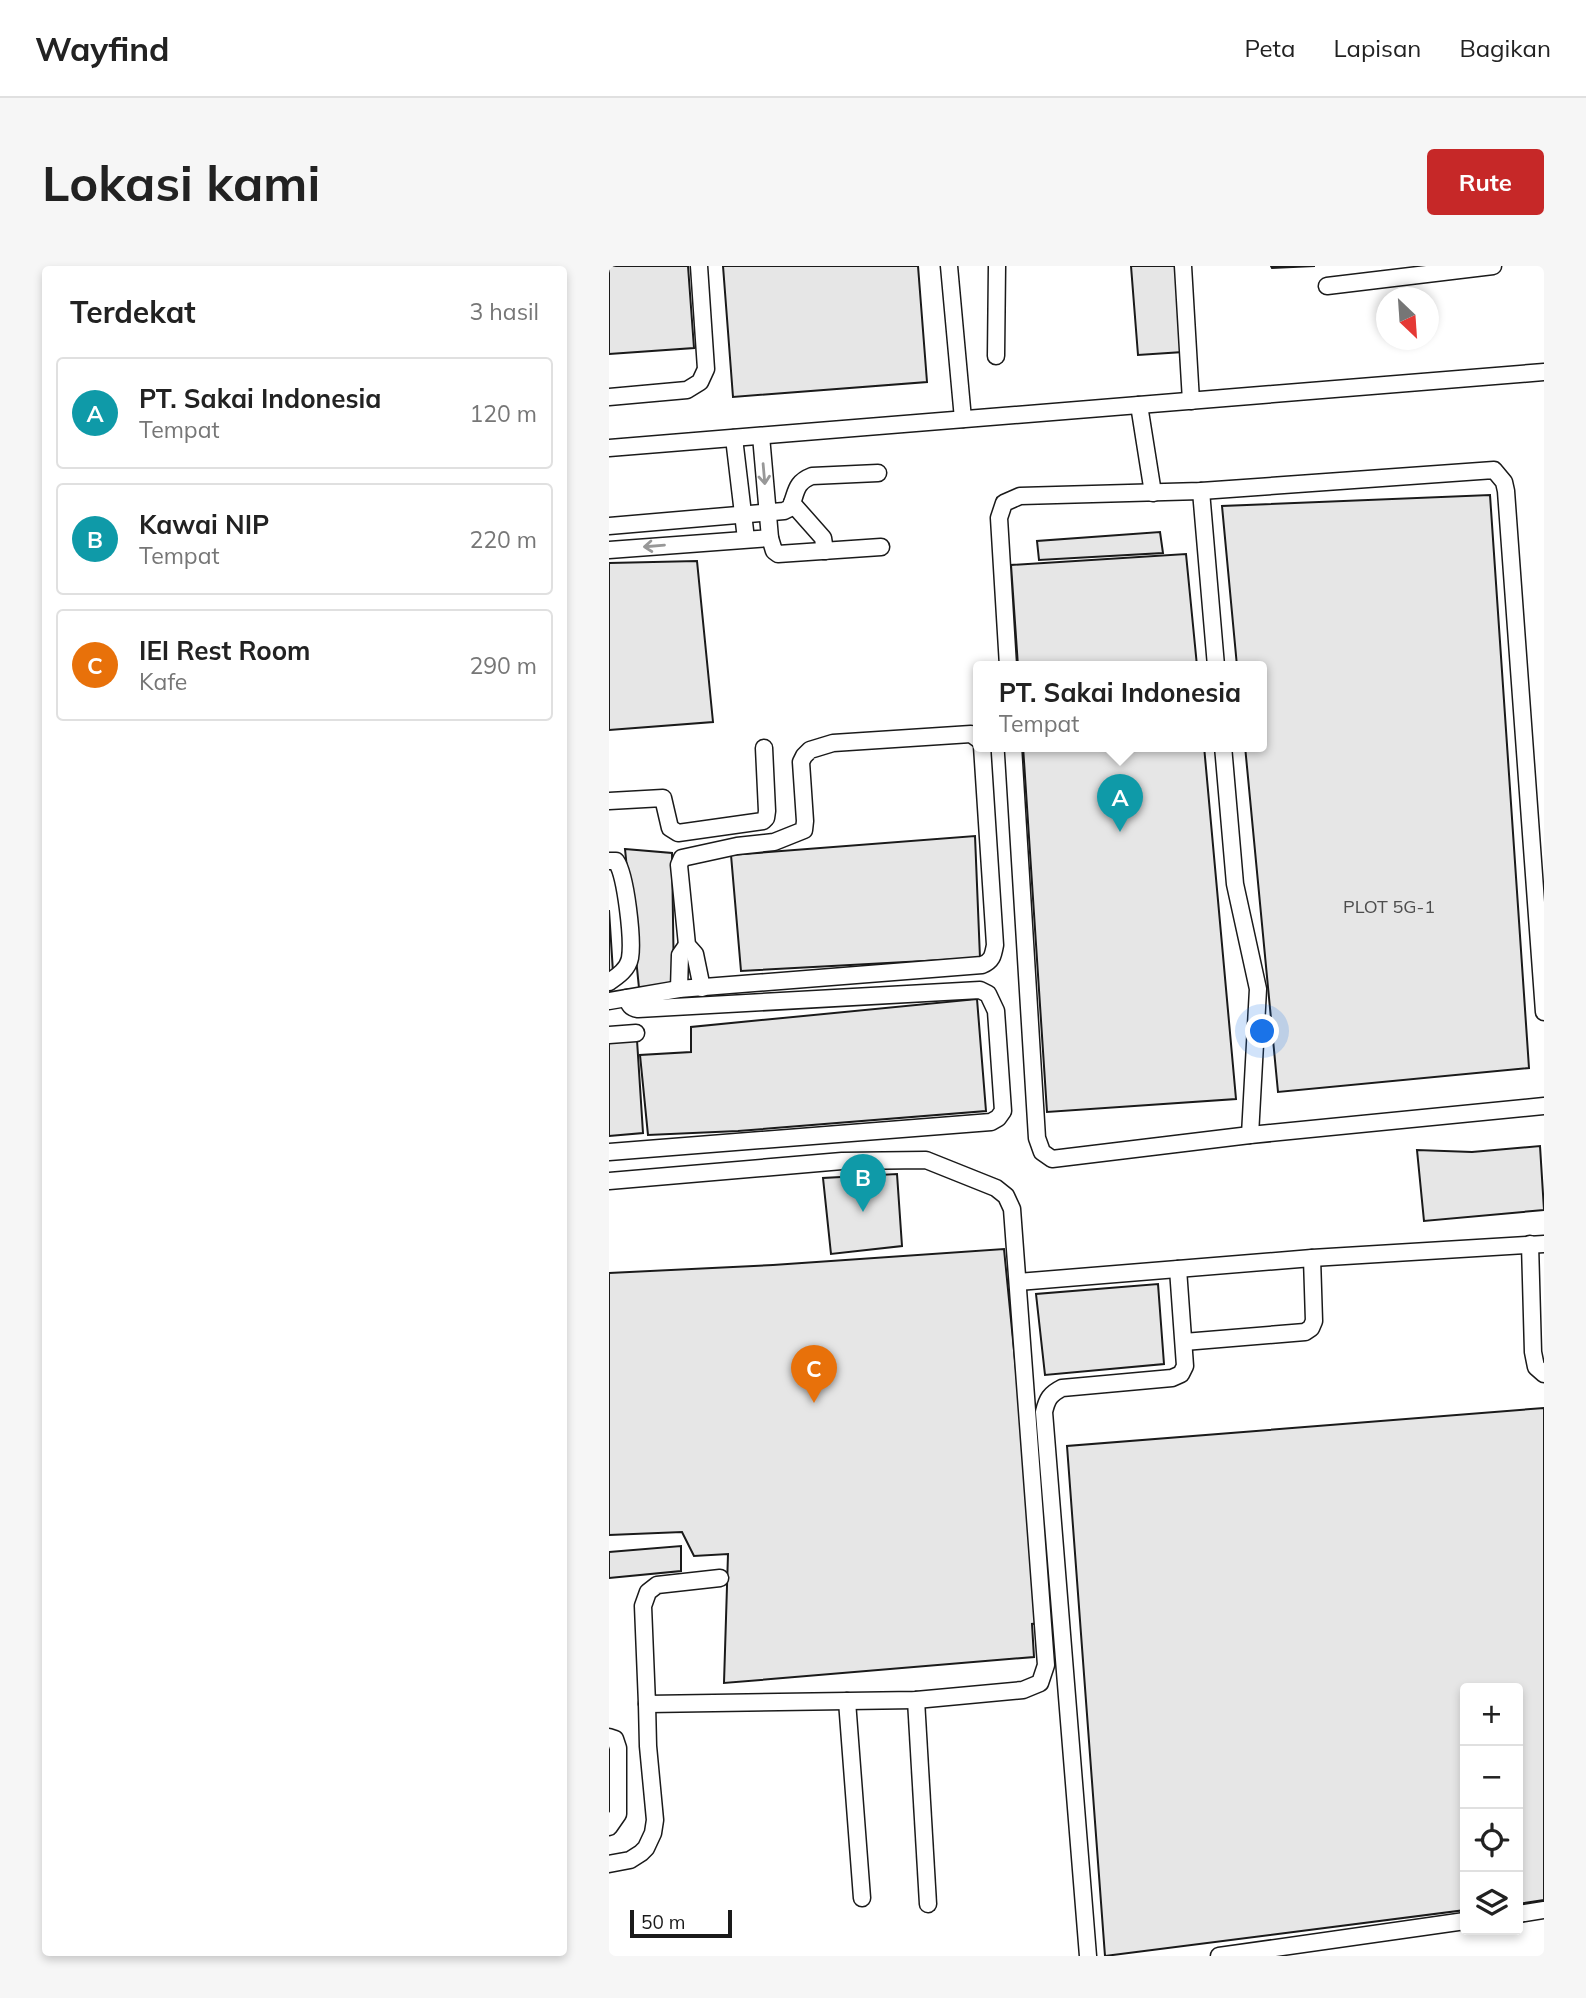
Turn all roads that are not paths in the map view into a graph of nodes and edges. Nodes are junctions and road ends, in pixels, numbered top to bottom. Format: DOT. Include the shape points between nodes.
graph roads {
  1 [pos="699,266"];
  2 [pos="949,266"];
  3 [pos="997,266"];
  4 [pos="1183,266"];
  5 [pos="1493,266"];
  6 [pos="1327,286"];
  7 [pos="996,356"];
  8 [pos="1544,372"];
  9 [pos="609,397"];
  10 [pos="1191,401"];
  11 [pos="1139,405"];
  12 [pos="963,419"];
  13 [pos="761,436"];
  14 [pos="734,438"];
  15 [pos="609,448"];
  16 [pos="878,473"];
  17 [pos="1201,491"];
  18 [pos="1153,493"];
  19 [pos="792,503"];
  20 [pos="768,512"];
  21 [pos="744,513"];
  22 [pos="702,517"];
  23 [pos="609,526"];
  24 [pos="770,538"];
  25 [pos="746,539"];
  26 [pos="703,542"];
  27 [pos="881,547"];
  28 [pos="609,550"];
  29 [pos="825,551"];
  30 [pos="1008,661"];
  31 [pos="1216,661"];
  32 [pos="973,735"];
  33 [pos="764,748"];
  34 [pos="982,752"];
  35 [pos="1013,752"];
  36 [pos="1224,752"];
  37 [pos="609,800"];
  38 [pos="609,860"];
  39 [pos="687,945"];
  40 [pos="609,982"];
  41 [pos="702,988"];
  42 [pos="680,989"];
  43 [pos="627,998"];
  44 [pos="609,1001"];
  45 [pos="1544,1012"];
  46 [pos="636,1033"];
  47 [pos="609,1035"];
  48 [pos="1544,1106"];
  49 [pos="1250,1135"];
  50 [pos="609,1152"];
  51 [pos="609,1181"];
  52 [pos="1537,1244"];
  53 [pos="1312,1258"];
  54 [pos="1178,1269"];
  55 [pos="1017,1282"];
  56 [pos="1184,1342"];
  57 [pos="1544,1374"];
  58 [pos="720,1578"];
  59 [pos="916,1700"];
  60 [pos="847,1701"];
  61 [pos="647,1704"];
  62 [pos="609,1737"];
  63 [pos="609,1827"];
  64 [pos="609,1864"];
  65 [pos="862,1898"];
  66 [pos="928,1904"];
  67 [pos="1544,1910"];
  68 [pos="1523,1913"];
  69 [pos="1460,1923"];
  70 [pos="1088,1956"];
  71 [pos="1219,1956"];
  1 -- 9 [label="lane" via="706,369 700,382 687,390"];
  2 -- 12 [label="lane"];
  3 -- 7 [label="lane"];
  4 -- 10 [label="lane"];
  5 -- 6 [label="lane"];
  8 -- 10 [label="lane"];
  10 -- 11 [label="lane"];
  11 -- 12 [label="lane"];
  11 -- 18 [label="lane"];
  12 -- 13 [label="lane"];
  13 -- 14 [label="lane"];
  13 -- 20 [label="lane, one-way"];
  14 -- 15 [label="lane"];
  14 -- 21 [label="lane"];
  16 -- 19 [label="lane" via="812,476 799,483"];
  17 -- 18 [label="lane"];
  17 -- 31 [label="lane"];
  17 -- 45 [label="lane" via="1494,470 1504,482"];
  18 -- 30 [label="lane" via="1020,496 1004,503 999,518"];
  19 -- 20 [label="lane" via="784,512"];
  19 -- 29 [label="lane" via="823,538"];
  20 -- 21 [label="lane"];
  20 -- 24 [label="lane"];
  21 -- 22 [label="lane"];
  21 -- 25 [label="lane"];
  22 -- 23 [label="lane"];
  22 -- 26 [label="lane"];
  24 -- 25 [label="lane"];
  24 -- 29 [label="lane" via="778,554"];
  25 -- 26 [label="lane"];
  26 -- 28 [label="lane, one-way"];
  27 -- 29 [label="lane"];
  32 -- 39 [label="lane" via="833,743 810,750 801,762 804,830 783,840 707,851 680,861"];
  33 -- 37 [label="lane" via="767,811 763,821 678,833 670,828 663,798"];
  34 -- 41 [label="lane" via="995,945 990,962"];
  35 -- 49 [label="lane" via="1037,1138 1042,1152 1052,1159 1064,1159"];
  36 -- 49 [label="lane" via="1235,884 1258,989"];
  38 -- 40 [label="lane" via="616,861 624,878 630,959 623,972"];
  39 -- 41 [label="lane" via="695,954"];
  39 -- 42 [label="lane" via="680,955"];
  41 -- 42 [label="lane"];
  42 -- 43 [label="lane"];
  43 -- 44 [label="lane"];
  43 -- 50 [label="lane" via="628,1004 638,1009 980,990 988,994 996,1010 1003,1111 991,1122"];
  46 -- 47 [label="lane"];
  48 -- 49 [label="lane"];
  51 -- 55 [label="lane" via="842,1161 926,1160 1006,1196 1012,1209"];
  52 -- 53 [label="lane"];
  52 -- 57 [label="lane" via="1533,1352 1536,1367"];
  53 -- 54 [label="lane"];
  53 -- 56 [label="lane" via="1314,1321 1305,1332"];
  54 -- 55 [label="lane"];
  54 -- 56 [label="lane"];
  55 -- 59 [label="lane" via="1044,1674 1040,1684 1023,1690"];
  56 -- 70 [label="lane" via="1181,1374 1062,1388 1052,1393 1044,1412"];
  58 -- 61 [label="lane" via="657,1585 648,1592 643,1606"];
  59 -- 60 [label="lane"];
  59 -- 66 [label="lane"];
  60 -- 61 [label="lane"];
  60 -- 65 [label="lane"];
  61 -- 64 [label="lane" via="653,1833 641,1853"];
  62 -- 63 [label="lane" via="618,1748 618,1814"];
  67 -- 68 [label="lane"];
  69 -- 71 [label="lane"];
}
